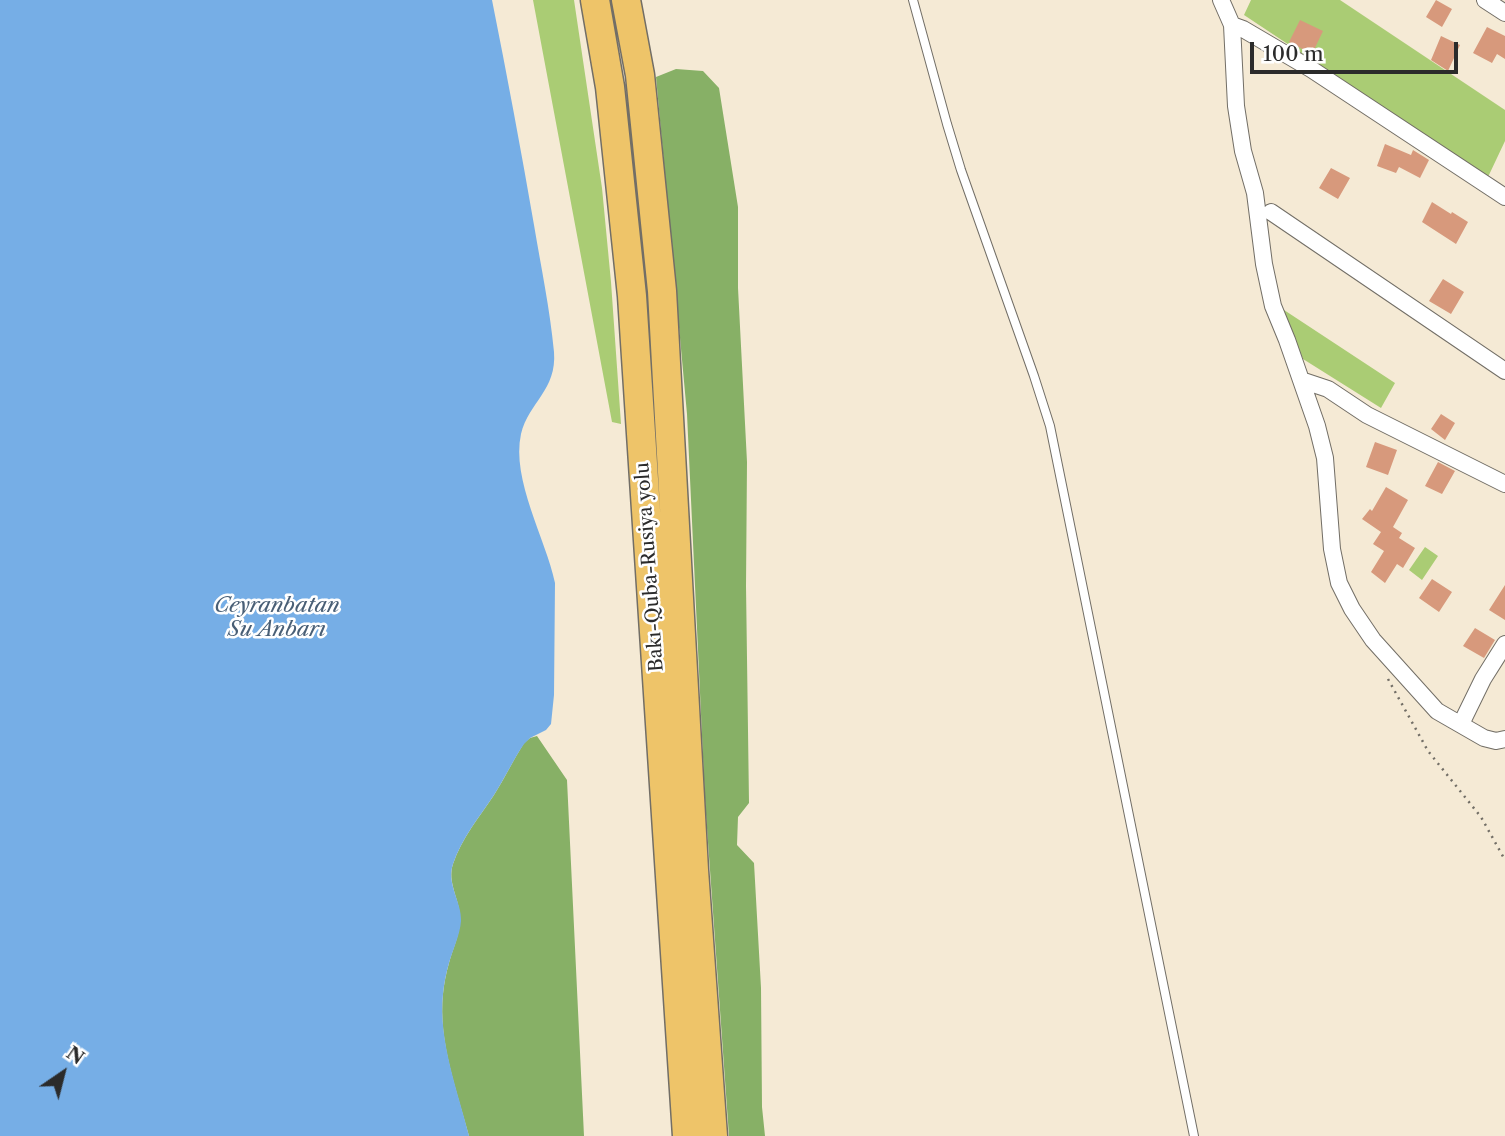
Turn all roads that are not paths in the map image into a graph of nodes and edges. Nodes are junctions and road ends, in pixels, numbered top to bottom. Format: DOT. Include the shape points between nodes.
graph roads {
  1 [pos="594,0"];
  2 [pos="626,0"];
  3 [pos="913,0"];
  4 [pos="1221,0"];
  5 [pos="1485,0"];
  6 [pos="1505,13"];
  7 [pos="1232,25"];
  8 [pos="1505,197"];
  9 [pos="1271,212"];
  10 [pos="1505,371"];
  11 [pos="1301,380"];
  12 [pos="1505,484"];
  13 [pos="1505,644"];
  14 [pos="1461,724"];
  15 [pos="1505,739"];
  16 [pos="687,1136"];
  17 [pos="713,1136"];
  18 [pos="1194,1136"];
  1 -- 16 [label="highway, Bakı-Quba-Rusiya yolu" via="610,87 632,296"];
  2 -- 17 [label="highway, Bakı-Quba-Rusiya yolu" via="640,75 662,291"];
  3 -- 18 [label="lane" via="958,159 1050,426"];
  4 -- 7 [label="street"];
  5 -- 6 [label="street"];
  7 -- 8 [label="street" via="1311,69"];
  7 -- 11 [label="street" via="1236,106 1255,193 1264,264 1273,306"];
  9 -- 10 [label="street"];
  11 -- 12 [label="street" via="1328,389 1367,415"];
  11 -- 14 [label="street" via="1325,458 1339,583 1373,640 1430,704"];
  13 -- 14 [label="street"];
  14 -- 15 [label="street" via="1484,738"];
}
